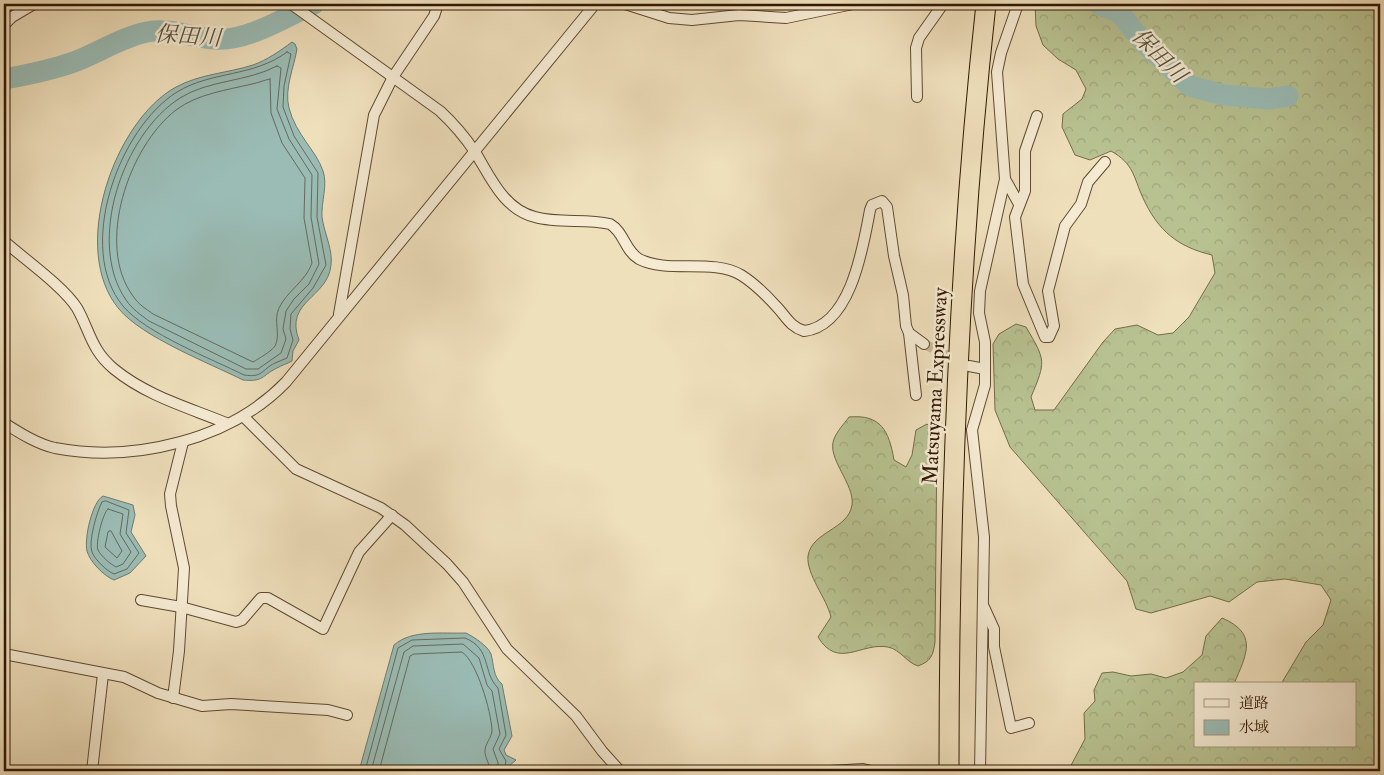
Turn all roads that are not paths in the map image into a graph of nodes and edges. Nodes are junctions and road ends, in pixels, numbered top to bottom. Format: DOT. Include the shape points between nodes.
graph roads {
  1 [pos="34,4"];
  2 [pos="438,4"];
  3 [pos="594,4"];
  4 [pos="625,4"];
  5 [pos="853,4"];
  6 [pos="943,4"];
  7 [pos="986,4"];
  8 [pos="1018,4"];
  9 [pos="294,5"];
  10 [pos="4,25"];
  11 [pos="393,77"];
  12 [pos="917,97"];
  13 [pos="1037,116"];
  14 [pos="475,151"];
  15 [pos="1105,162"];
  16 [pos="1005,179"];
  17 [pos="1019,204"];
  18 [pos="4,241"];
  19 [pos="338,315"];
  20 [pos="909,333"];
  21 [pos="924,344"];
  22 [pos="969,366"];
  23 [pos="985,369"];
  24 [pos="916,394"];
  25 [pos="244,417"];
  26 [pos="4,423"];
  27 [pos="226,423"];
  28 [pos="183,442"];
  29 [pos="392,515"];
  30 [pos="141,600"];
  31 [pos="982,604"];
  32 [pos="181,607"];
  33 [pos="4,654"];
  34 [pos="103,674"];
  35 [pos="173,698"];
  36 [pos="347,715"];
  37 [pos="1029,723"];
  38 [pos="92,771"];
  39 [pos="620,771"];
  40 [pos="830,771"];
  41 [pos="871,771"];
  42 [pos="949,771"];
  43 [pos="980,771"];
  1 -- 10 [label="street"];
  2 -- 11 [label="street" via="434,16"];
  3 -- 14 [label="street"];
  4 -- 5 [label="street" via="669,18 692,20 738,16 786,18"];
  6 -- 12 [label="street" via="918,38"];
  7 -- 42 [label="highway, Matsuyama Expressway" via="974,111 957,387"];
  8 -- 16 [label="street" via="998,72"];
  9 -- 11 [label="street"];
  11 -- 14 [label="street" via="446,117"];
  11 -- 19 [label="street" via="374,115"];
  13 -- 17 [label="street" via="1025,151 1025,191"];
  14 -- 19 [label="street"];
  14 -- 20 [label="street" via="495,185 518,210 536,218 610,224 621,234 631,252 646,261 732,271 755,286 795,328 804,331 820,326 844,301 864,245 870,210 872,205 882,201 887,207"];
  15 -- 17 [label="street" via="1088,182 1081,204 1065,226 1048,290 1054,326 1050,337 1041,330 1023,284 1015,217"];
  16 -- 17 [label="street"];
  16 -- 23 [label="street" via="980,296"];
  18 -- 27 [label="street" via="67,296 77,309 97,352 113,368 159,397"];
  19 -- 25 [label="street" via="286,382 268,401"];
  20 -- 21 [label="street"];
  20 -- 24 [label="street"];
  22 -- 23 [label="street"];
  23 -- 31 [label="street" via="985,386 972,430 984,538"];
  25 -- 27 [label="street"];
  25 -- 29 [label="street" via="296,469 371,502"];
  26 -- 28 [label="street" via="33,440 55,448 130,452"];
  27 -- 28 [label="street"];
  28 -- 32 [label="street" via="170,494 184,568"];
  29 -- 32 [label="street" via="359,552 323,629 268,598 260,598 242,620 236,622"];
  29 -- 39 [label="street" via="447,564 463,582 508,649 576,716"];
  30 -- 32 [label="street"];
  31 -- 37 [label="street" via="994,629 994,647 1011,728"];
  31 -- 43 [label="street"];
  32 -- 35 [label="street"];
  33 -- 34 [label="street"];
  34 -- 35 [label="street" via="124,677"];
  34 -- 38 [label="street"];
  35 -- 36 [label="street" via="202,706 232,704 328,710"];
  40 -- 41 [label="street"];
}
